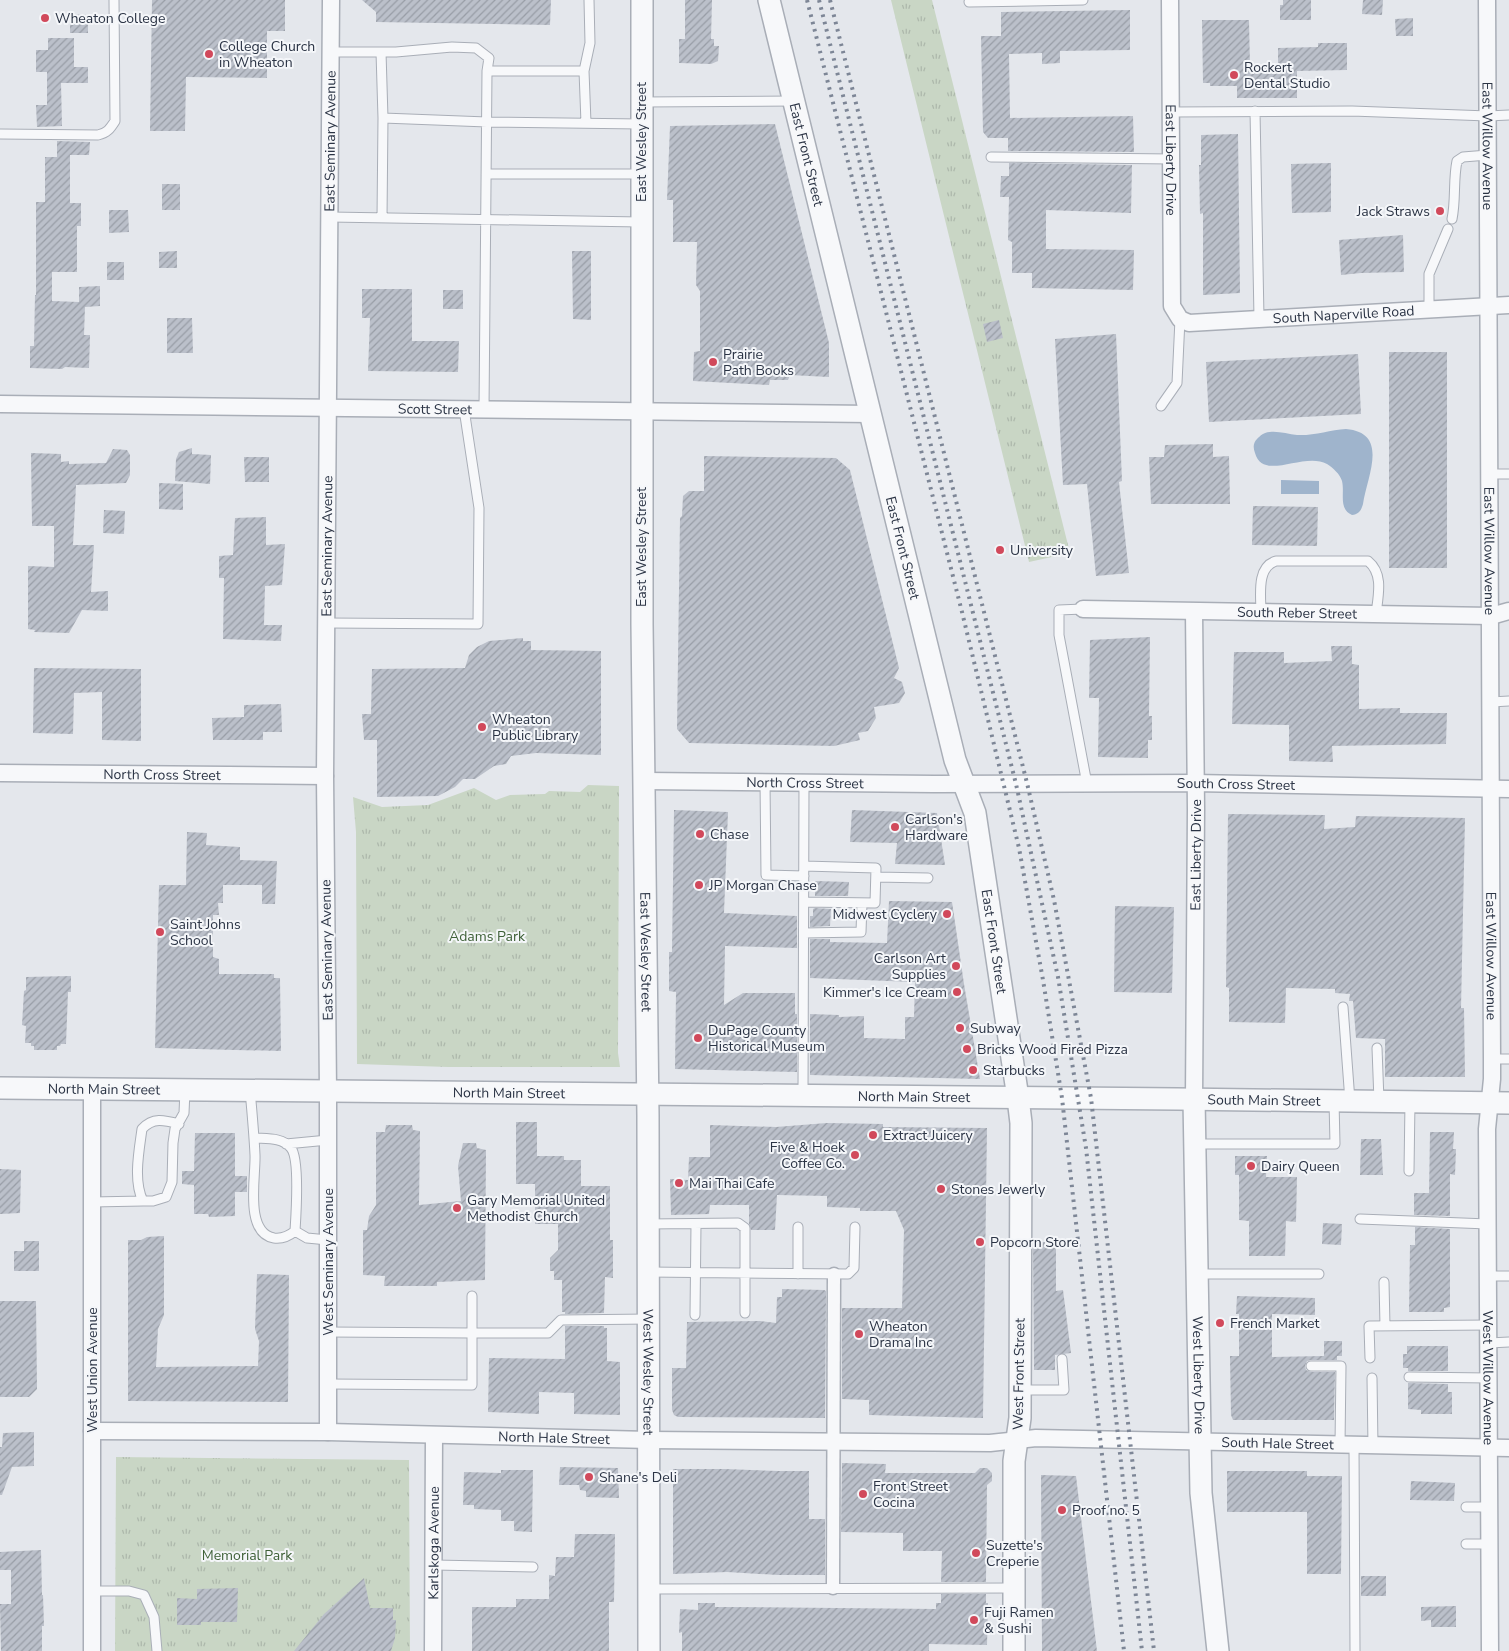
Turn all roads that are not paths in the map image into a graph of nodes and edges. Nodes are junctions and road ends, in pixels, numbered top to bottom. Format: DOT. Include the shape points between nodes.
graph roads {
  1 [pos="114,0"];
  2 [pos="331,0"];
  3 [pos="589,0"];
  4 [pos="642,0"];
  5 [pos="769,0"];
  6 [pos="1083,0"];
  7 [pos="1170,0"];
  8 [pos="1487,0"];
  9 [pos="969,2"];
  10 [pos="331,52"];
  11 [pos="381,52"];
  12 [pos="584,71"];
  13 [pos="487,72"];
  14 [pos="795,101"];
  15 [pos="641,102"];
  16 [pos="1255,111"];
  17 [pos="1171,112"];
  18 [pos="1488,116"];
  19 [pos="1509,116"];
  20 [pos="383,118"];
  21 [pos="487,122"];
  22 [pos="586,123"];
  23 [pos="642,124"];
  24 [pos="0,134"];
  25 [pos="1488,155"];
  26 [pos="991,157"];
  27 [pos="1172,160"];
  28 [pos="486,174"];
  29 [pos="641,174"];
  30 [pos="330,217"];
  31 [pos="382,218"];
  32 [pos="486,219"];
  33 [pos="1452,219"];
  34 [pos="641,222"];
  35 [pos="1448,229"];
  36 [pos="1509,305"];
  37 [pos="1489,306"];
  38 [pos="1429,309"];
  39 [pos="1259,318"];
  40 [pos="1180,319"];
  41 [pos="0,404"];
  42 [pos="1161,406"];
  43 [pos="329,408"];
  44 [pos="464,409"];
  45 [pos="484,410"];
  46 [pos="641,412"];
  47 [pos="871,414"];
  48 [pos="1490,474"];
  49 [pos="1509,474"];
  50 [pos="1084,609"];
  51 [pos="1509,611"];
  52 [pos="1194,612"];
  53 [pos="1261,612"];
  54 [pos="1376,614"];
  55 [pos="1491,616"];
  56 [pos="327,623"];
  57 [pos="1509,701"];
  58 [pos="1491,702"];
  59 [pos="0,772"];
  60 [pos="325,776"];
  61 [pos="645,781"];
  62 [pos="765,782"];
  63 [pos="804,782"];
  64 [pos="964,783"];
  65 [pos="1195,783"];
  66 [pos="1087,784"];
  67 [pos="1491,789"];
  68 [pos="1509,789"];
  69 [pos="804,866"];
  70 [pos="804,876"];
  71 [pos="876,877"];
  72 [pos="928,878"];
  73 [pos="804,902"];
  74 [pos="862,903"];
  75 [pos="804,933"];
  76 [pos="1343,1007"];
  77 [pos="1377,1048"];
  78 [pos="1492,1059"];
  79 [pos="1509,1059"];
  80 [pos="0,1088"];
  81 [pos="92,1088"];
  82 [pos="185,1089"];
  83 [pos="250,1090"];
  84 [pos="328,1091"];
  85 [pos="648,1094"];
  86 [pos="803,1096"];
  87 [pos="1018,1098"];
  88 [pos="1194,1099"];
  89 [pos="1342,1101"];
  90 [pos="1379,1102"];
  91 [pos="1410,1102"];
  92 [pos="1500,1103"];
  93 [pos="178,1124"];
  94 [pos="254,1138"];
  95 [pos="328,1140"];
  96 [pos="286,1144"];
  97 [pos="1195,1144"];
  98 [pos="1410,1171"];
  99 [pos="143,1201"];
  100 [pos="92,1202"];
  101 [pos="1360,1219"];
  102 [pos="648,1224"];
  103 [pos="696,1224"];
  104 [pos="1488,1224"];
  105 [pos="855,1227"];
  106 [pos="798,1228"];
  107 [pos="295,1231"];
  108 [pos="328,1240"];
  109 [pos="648,1272"];
  110 [pos="695,1272"];
  111 [pos="745,1272"];
  112 [pos="798,1274"];
  113 [pos="834,1274"];
  114 [pos="1197,1274"];
  115 [pos="1319,1274"];
  116 [pos="1488,1276"];
  117 [pos="1509,1276"];
  118 [pos="1384,1282"];
  119 [pos="472,1296"];
  120 [pos="745,1313"];
  121 [pos="695,1315"];
  122 [pos="648,1320"];
  123 [pos="1489,1325"];
  124 [pos="1384,1326"];
  125 [pos="328,1332"];
  126 [pos="472,1333"];
  127 [pos="1509,1342"];
  128 [pos="1488,1343"];
  129 [pos="1370,1358"];
  130 [pos="1062,1359"];
  131 [pos="1311,1366"];
  132 [pos="1409,1377"];
  133 [pos="1372,1378"];
  134 [pos="1489,1378"];
  135 [pos="328,1384"];
  136 [pos="1020,1390"];
  137 [pos="92,1431"];
  138 [pos="328,1432"];
  139 [pos="434,1436"];
  140 [pos="649,1440"];
  141 [pos="834,1441"];
  142 [pos="1017,1441"];
  143 [pos="1200,1442"];
  144 [pos="1347,1445"];
  145 [pos="1373,1446"];
  146 [pos="1489,1448"];
  147 [pos="1509,1448"];
  148 [pos="1466,1507"];
  149 [pos="1490,1507"];
  150 [pos="1466,1544"];
  151 [pos="1490,1544"];
  152 [pos="434,1565"];
  153 [pos="533,1567"];
  154 [pos="833,1588"];
  155 [pos="1014,1588"];
  156 [pos="649,1589"];
  157 [pos="92,1591"];
  158 [pos="92,1651"];
  159 [pos="157,1651"];
  160 [pos="433,1651"];
  161 [pos="649,1651"];
  162 [pos="1014,1651"];
  163 [pos="1218,1651"];
  164 [pos="1355,1651"];
  165 [pos="1490,1651"];
  1 -- 24 [label="lane" via="114,121 110,129 98,135"];
  2 -- 10 [label="street, East Seminary Avenue"];
  3 -- 12 [label="lane" via="590,43"];
  4 -- 15 [label="street, East Wesley Street"];
  5 -- 14 [label="street, East Front Street"];
  6 -- 9 [label="lane"];
  7 -- 17 [label="street, East Liberty Drive"];
  8 -- 18 [label="street, East Willow Avenue"];
  10 -- 11 [label="lane"];
  10 -- 30 [label="street, East Seminary Avenue"];
  11 -- 13 [label="lane" via="476,48 489,58"];
  11 -- 20 [label="lane"];
  12 -- 13 [label="lane"];
  12 -- 22 [label="lane"];
  13 -- 21 [label="lane"];
  14 -- 15 [label="lane"];
  14 -- 47 [label="street, East Front Street"];
  15 -- 23 [label="street, East Wesley Street"];
  16 -- 17 [label="lane"];
  16 -- 18 [label="lane"];
  16 -- 39 [label="lane"];
  17 -- 27 [label="street, East Liberty Drive"];
  18 -- 19 [label="lane"];
  18 -- 25 [label="street, East Willow Avenue"];
  20 -- 21 [label="lane"];
  20 -- 31 [label="lane"];
  21 -- 22 [label="lane"];
  21 -- 28 [label="lane"];
  22 -- 23 [label="lane"];
  23 -- 29 [label="street, East Wesley Street"];
  25 -- 33 [label="lane" via="1463,157 1457,161"];
  25 -- 37 [label="street, East Willow Avenue"];
  26 -- 27 [label="lane"];
  27 -- 40 [label="street, East Liberty Drive" via="1172,306"];
  28 -- 29 [label="lane"];
  28 -- 32 [label="lane"];
  29 -- 34 [label="street, East Wesley Street"];
  30 -- 31 [label="lane"];
  30 -- 43 [label="street, East Seminary Avenue"];
  31 -- 32 [label="lane"];
  32 -- 34 [label="lane"];
  32 -- 45 [label="lane"];
  34 -- 46 [label="street, East Wesley Street"];
  35 -- 38 [label="lane" via="1430,274"];
  36 -- 37 [label="street, South Naperville Road"];
  37 -- 38 [label="street, South Naperville Road"];
  37 -- 48 [label="street, East Willow Avenue"];
  38 -- 39 [label="street, South Naperville Road"];
  39 -- 40 [label="street, South Naperville Road" via="1189,323"];
  40 -- 42 [label="lane" via="1177,383"];
  41 -- 43 [label="street, Scott Street"];
  43 -- 44 [label="street, Scott Street"];
  43 -- 56 [label="street, East Seminary Avenue"];
  44 -- 45 [label="street, Scott Street"];
  44 -- 56 [label="lane" via="479,508 478,624"];
  45 -- 46 [label="street, Scott Street"];
  46 -- 47 [label="street, Scott Street"];
  46 -- 61 [label="street, East Wesley Street"];
  47 -- 64 [label="street, East Front Street" via="955,760"];
  48 -- 49 [label="lane"];
  48 -- 55 [label="street, East Willow Avenue"];
  50 -- 52 [label="street, South Reber Street"];
  50 -- 66 [label="lane" via="1059,610 1059,635"];
  51 -- 55 [label="street, South Reber Street"];
  52 -- 53 [label="street, South Reber Street"];
  52 -- 65 [label="street, East Liberty Drive"];
  53 -- 54 [label="street, South Reber Street"];
  53 -- 54 [label="lane" via="1262,576 1269,563 1368,561 1374,566 1379,584"];
  54 -- 55 [label="street, South Reber Street"];
  55 -- 58 [label="street, East Willow Avenue"];
  56 -- 60 [label="street, East Seminary Avenue"];
  57 -- 58 [label="lane"];
  58 -- 67 [label="street, East Willow Avenue"];
  59 -- 60 [label="street, North Cross Street"];
  60 -- 84 [label="street, East Seminary Avenue"];
  61 -- 62 [label="street, North Cross Street"];
  61 -- 85 [label="street, East Wesley Street"];
  62 -- 63 [label="street, North Cross Street"];
  62 -- 70 [label="lane" via="766,875"];
  63 -- 64 [label="street, North Cross Street"];
  63 -- 69 [label="lane"];
  64 -- 66 [label="street, South Cross Street"];
  64 -- 87 [label="street, East Front Street" via="975,812"];
  65 -- 66 [label="street, South Cross Street"];
  65 -- 67 [label="street, South Cross Street"];
  65 -- 88 [label="street, East Liberty Drive"];
  67 -- 68 [label="street, South Cross Street"];
  67 -- 78 [label="street, East Willow Avenue"];
  69 -- 70 [label="lane"];
  69 -- 71 [label="lane" via="876,868"];
  70 -- 73 [label="lane"];
  71 -- 72 [label="lane"];
  71 -- 74 [label="lane" via="875,903"];
  73 -- 74 [label="lane"];
  73 -- 75 [label="lane"];
  74 -- 75 [label="lane" via="861,932"];
  75 -- 86 [label="lane"];
  76 -- 89 [label="lane"];
  77 -- 90 [label="lane"];
  78 -- 79 [label="lane"];
  78 -- 92 [label="street, East Willow Avenue"];
  80 -- 81 [label="street, North Main Street"];
  81 -- 82 [label="street, North Main Street"];
  81 -- 100 [label="street, West Union Avenue"];
  82 -- 83 [label="street, North Main Street"];
  82 -- 93 [label="lane" via="184,1113"];
  83 -- 84 [label="street, North Main Street"];
  83 -- 94 [label="lane"];
  84 -- 85 [label="street, North Main Street"];
  84 -- 95 [label="street, West Seminary Avenue"];
  85 -- 86 [label="street, North Main Street"];
  85 -- 102 [label="street, West Wesley Street"];
  86 -- 87 [label="street, North Main Street"];
  87 -- 88 [label="street, South Main Street"];
  87 -- 136 [label="street, West Front Street" via="1021,1123"];
  88 -- 89 [label="street, South Main Street"];
  88 -- 97 [label="street, West Liberty Drive"];
  89 -- 90 [label="street, South Main Street"];
  89 -- 97 [label="lane" via="1335,1144"];
  90 -- 91 [label="street, South Main Street"];
  91 -- 92 [label="street, South Main Street"];
  91 -- 98 [label="lane"];
  92 -- 104 [label="street, West Willow Avenue" via="1487,1129"];
  93 -- 99 [label="lane" via="173,1143 172,1182 166,1197"];
  93 -- 99 [label="lane" via="159,1120 142,1128 138,1178"];
  94 -- 96 [label="lane" via="273,1139"];
  94 -- 107 [label="lane" via="253,1188 257,1225 263,1234 273,1238 289,1236"];
  95 -- 96 [label="lane"];
  95 -- 108 [label="street, West Seminary Avenue"];
  96 -- 107 [label="lane" via="292,1149 295,1164"];
  97 -- 114 [label="street, West Liberty Drive"];
  99 -- 100 [label="lane"];
  100 -- 137 [label="street, West Union Avenue"];
  101 -- 104 [label="lane"];
  102 -- 103 [label="lane"];
  102 -- 109 [label="street, West Wesley Street"];
  103 -- 110 [label="lane"];
  103 -- 111 [label="lane" via="738,1223 745,1228"];
  104 -- 116 [label="street, West Willow Avenue"];
  105 -- 113 [label="lane" via="854,1268 848,1274"];
  106 -- 112 [label="lane"];
  107 -- 108 [label="lane" via="307,1238"];
  108 -- 125 [label="street, West Seminary Avenue"];
  109 -- 110 [label="lane"];
  109 -- 122 [label="street, West Wesley Street"];
  110 -- 111 [label="lane"];
  110 -- 121 [label="lane"];
  111 -- 112 [label="lane"];
  111 -- 120 [label="lane"];
  112 -- 113 [label="lane"];
  113 -- 141 [label="street"];
  114 -- 115 [label="lane"];
  114 -- 143 [label="street, West Liberty Drive"];
  116 -- 117 [label="lane"];
  116 -- 123 [label="street, West Willow Avenue"];
  118 -- 124 [label="lane"];
  119 -- 126 [label="lane"];
  122 -- 126 [label="lane" via="561,1320 548,1333"];
  122 -- 140 [label="street, West Wesley Street"];
  123 -- 124 [label="lane"];
  123 -- 128 [label="street, West Willow Avenue"];
  124 -- 129 [label="lane" via="1369,1326"];
  125 -- 126 [label="lane"];
  125 -- 135 [label="street, West Seminary Avenue"];
  126 -- 135 [label="lane" via="472,1385"];
  127 -- 128 [label="lane"];
  128 -- 134 [label="street, West Willow Avenue"];
  130 -- 136 [label="lane" via="1064,1390"];
  131 -- 144 [label="lane" via="1341,1366"];
  132 -- 134 [label="lane"];
  133 -- 145 [label="lane"];
  134 -- 146 [label="street, West Willow Avenue"];
  135 -- 138 [label="street, West Seminary Avenue"];
  136 -- 142 [label="street, West Front Street"];
  137 -- 138 [label="street, North Hale Street"];
  137 -- 157 [label="street, West Union Avenue"];
  138 -- 139 [label="street, North Hale Street"];
  139 -- 140 [label="street, North Hale Street"];
  139 -- 152 [label="street, Karlskoga Avenue"];
  140 -- 141 [label="street, North Hale Street"];
  140 -- 156 [label="street, West Wesley Street"];
  141 -- 142 [label="street, North Hale Street"];
  141 -- 154 [label="street"];
  142 -- 143 [label="street, South Hale Street" via="1036,1438"];
  142 -- 155 [label="street, West Front Street" via="1014,1461"];
  143 -- 144 [label="street, South Hale Street"];
  143 -- 163 [label="street, West Liberty Drive" via="1201,1493"];
  144 -- 145 [label="street, South Hale Street"];
  144 -- 164 [label="lane"];
  145 -- 146 [label="street, South Hale Street"];
  146 -- 147 [label="street, South Hale Street"];
  146 -- 149 [label="street, West Willow Avenue"];
  148 -- 149 [label="lane"];
  149 -- 151 [label="street, West Willow Avenue"];
  150 -- 151 [label="lane"];
  151 -- 165 [label="street, West Willow Avenue"];
  152 -- 153 [label="lane"];
  152 -- 160 [label="street, Karlskoga Avenue"];
  154 -- 155 [label="lane"];
  154 -- 156 [label="lane"];
  155 -- 162 [label="street, West Front Street"];
  156 -- 161 [label="street, West Wesley Street"];
  157 -- 158 [label="street, West Union Avenue"];
  157 -- 159 [label="lane" via="129,1591 144,1595 154,1617"];
}
